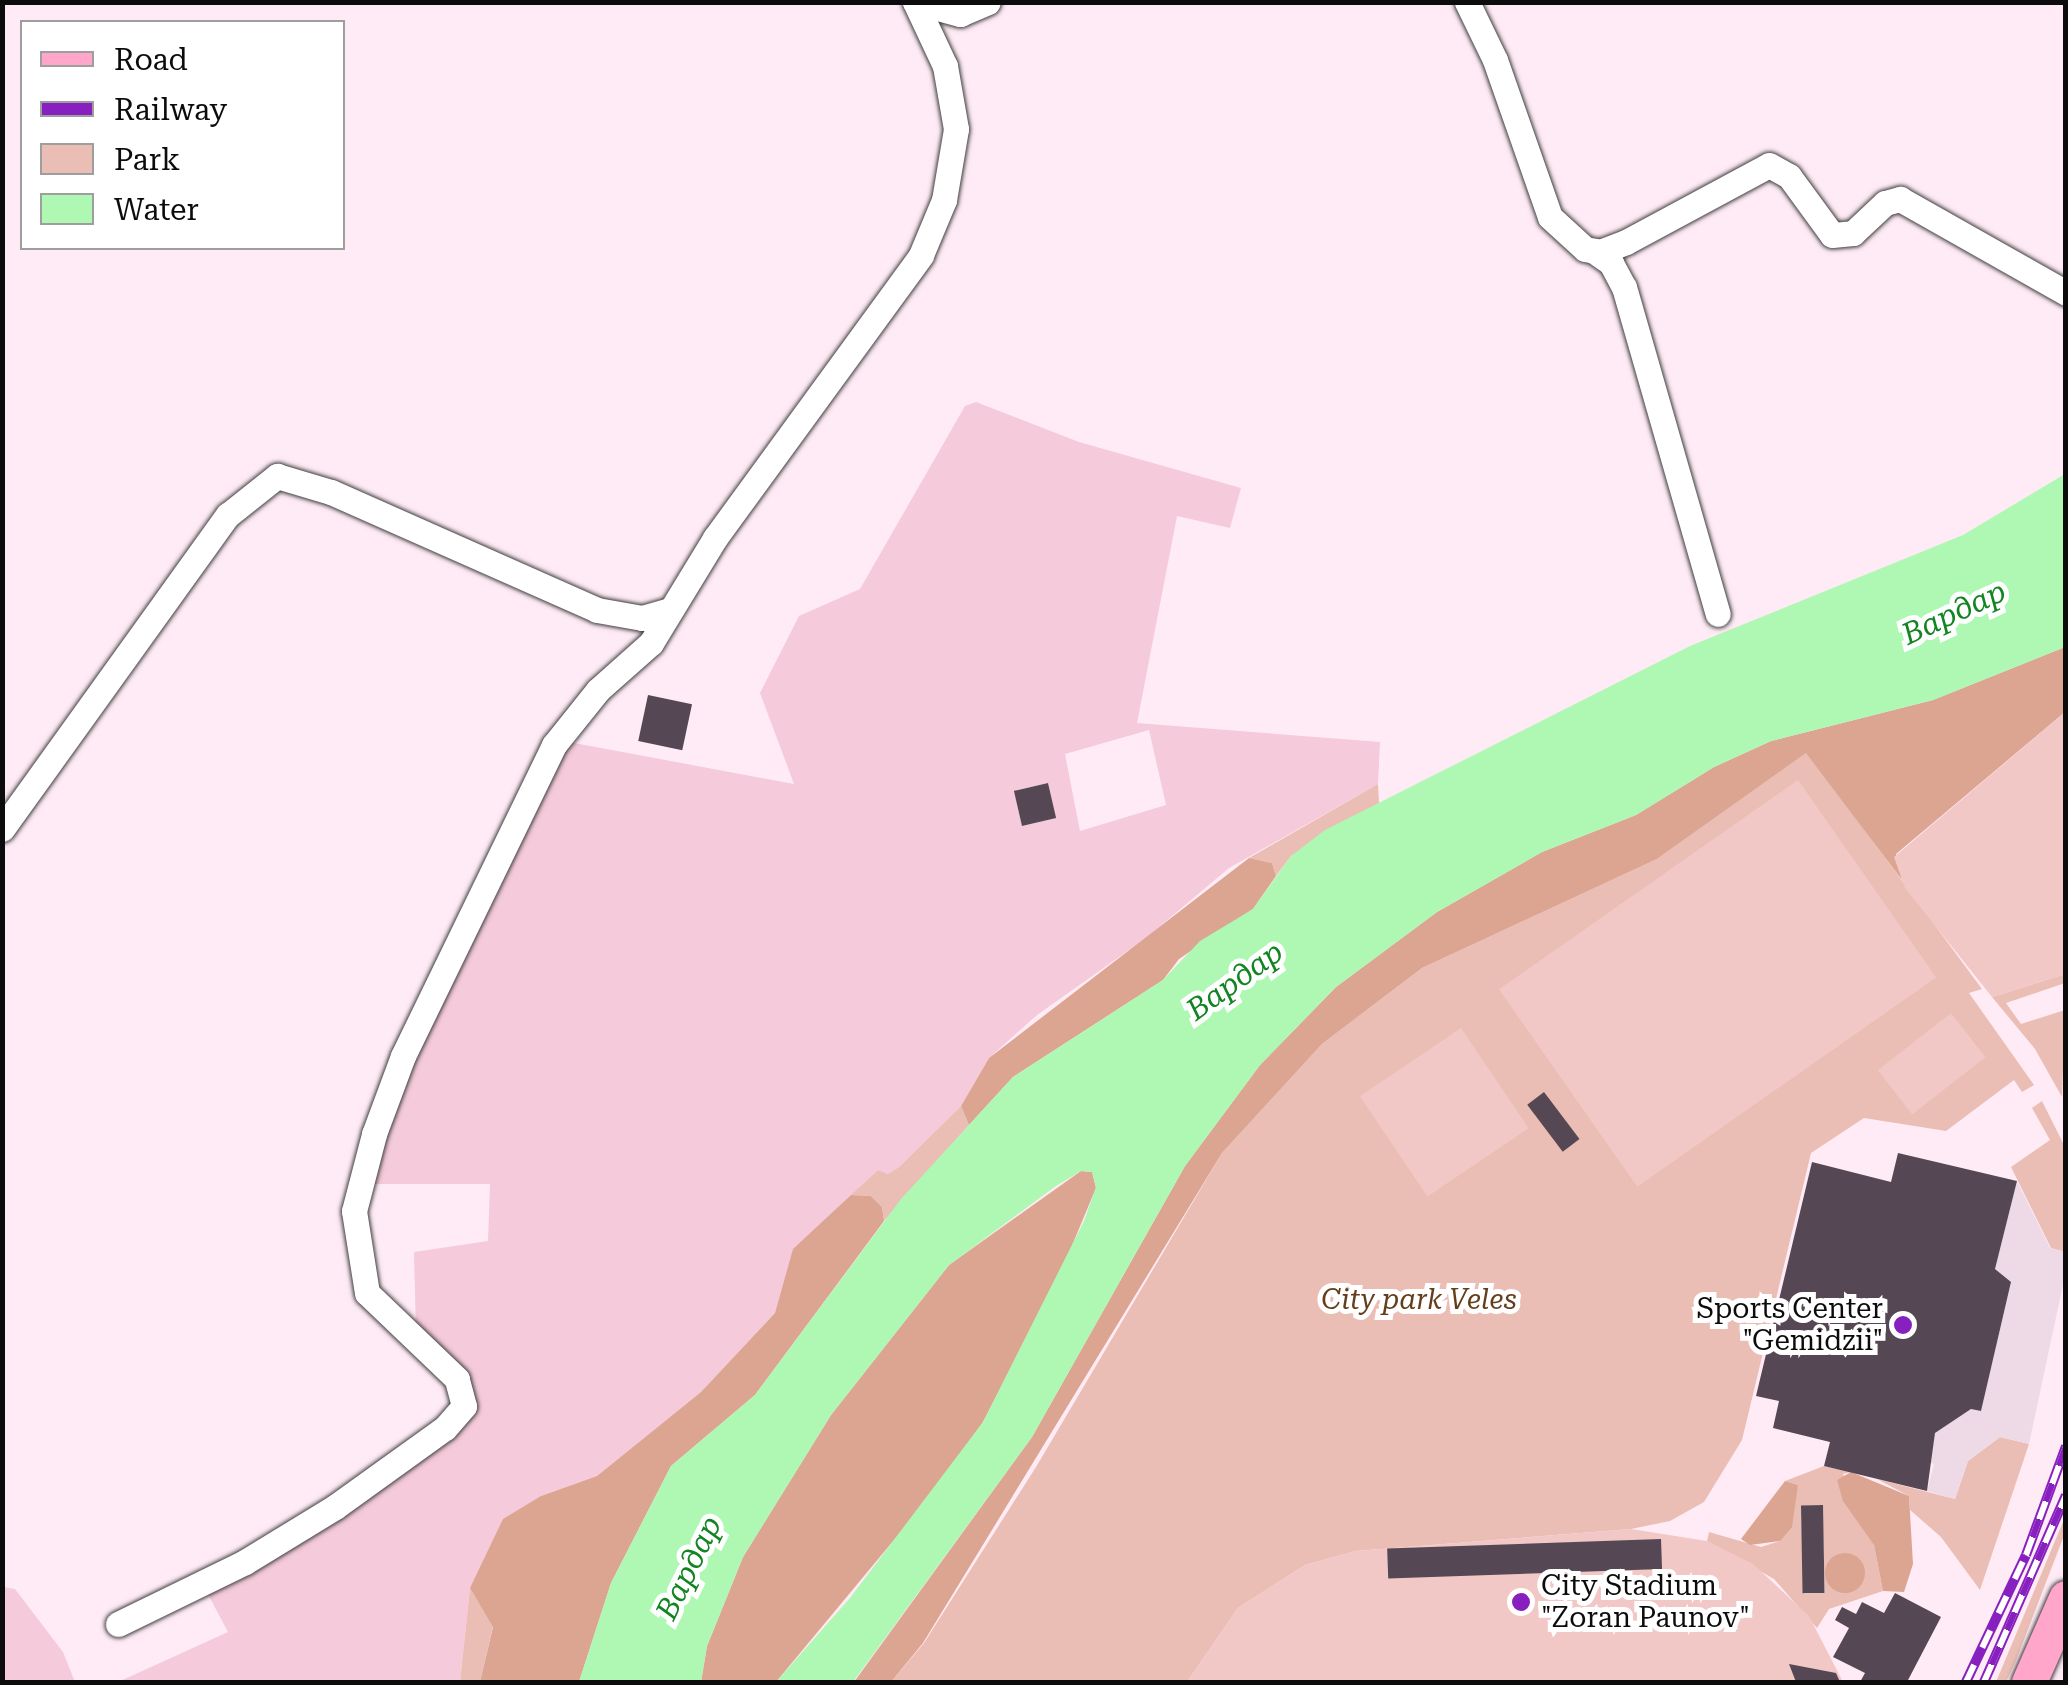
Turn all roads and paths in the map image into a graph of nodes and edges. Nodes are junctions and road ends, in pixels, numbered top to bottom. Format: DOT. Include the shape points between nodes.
graph roads {
  1 [pos="915,2"];
  2 [pos="988,2"];
  3 [pos="1467,2"];
  4 [pos="1594,252"];
  5 [pos="2066,293"];
  6 [pos="670,610"];
  7 [pos="1718,614"];
  8 [pos="2,829"];
  9 [pos="2066,1598"];
  10 [pos="118,1624"];
  11 [pos="2030,1682"];
  1 -- 2 [label="street" via="960,14"];
  1 -- 6 [label="street" via="946,66 956,129 933,230 891,302 735,509"];
  3 -- 4 [label="street" via="1495,60 1550,217 1569,239"];
  4 -- 5 [label="street" via="1654,228 1770,165 1788,176 1832,235 1854,232 1900,198"];
  4 -- 7 [label="street" via="1611,263 1624,287"];
  6 -- 8 [label="street" via="642,618 597,610 458,554 331,492 278,476 228,515"];
  6 -- 10 [label="street" via="651,643 598,690 543,763 396,1073 358,1184 354,1239 367,1292 457,1379 464,1406 445,1428 335,1507 244,1562"];
  9 -- 11 [label="main road"];
}
